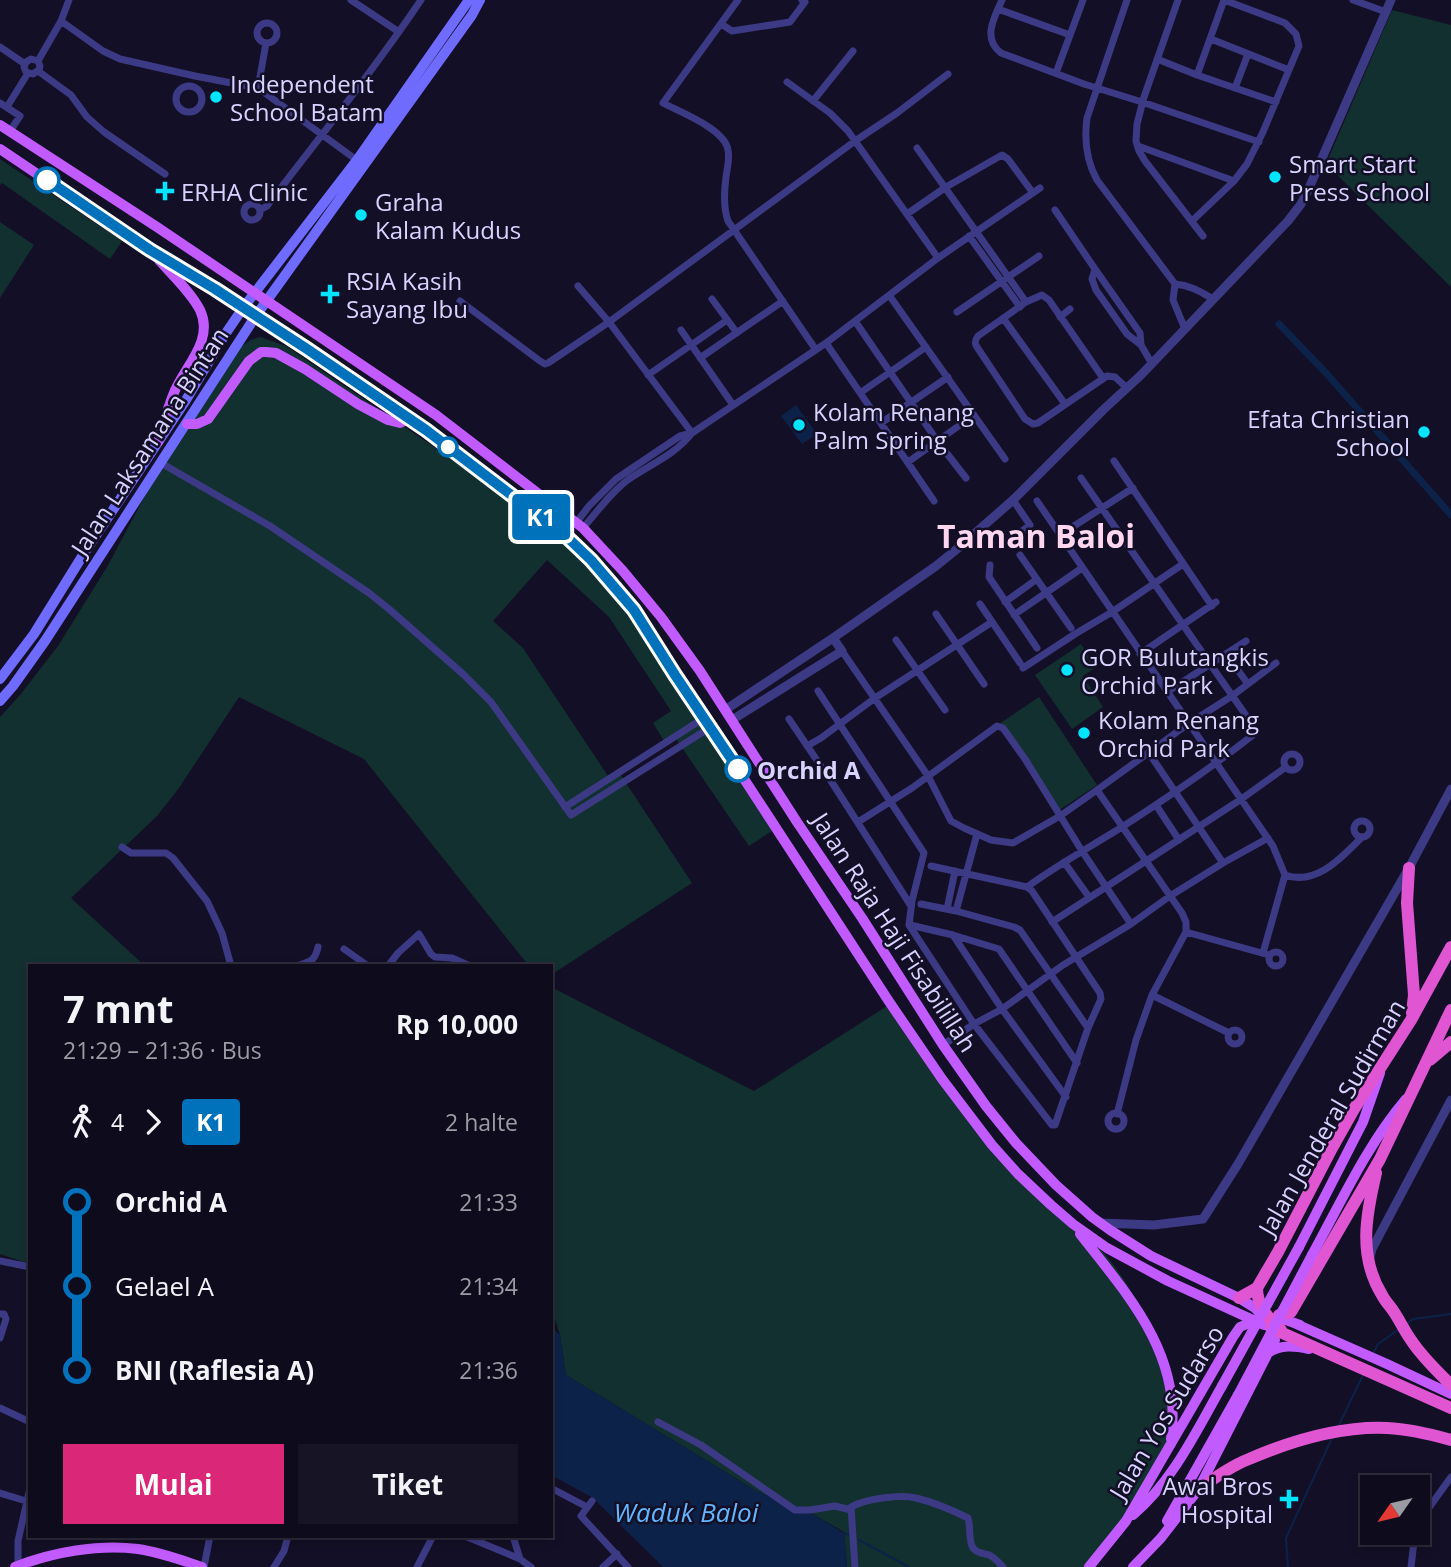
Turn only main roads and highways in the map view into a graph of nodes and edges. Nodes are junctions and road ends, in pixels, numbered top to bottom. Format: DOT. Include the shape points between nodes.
graph roads {
  1 [pos="469,0"];
  2 [pos="480,0"];
  3 [pos="5,128"];
  4 [pos="0,149"];
  5 [pos="360,162"];
  6 [pos="150,250"];
  7 [pos="256,293"];
  8 [pos="267,302"];
  9 [pos="243,308"];
  10 [pos="255,317"];
  11 [pos="409,419"];
  12 [pos="187,424"];
  13 [pos="158,442"];
  14 [pos="623,570"];
  15 [pos="610,582"];
  16 [pos="34,634"];
  17 [pos="45,641"];
  18 [pos="693,663"];
  19 [pos="1,674"];
  20 [pos="675,675"];
  21 [pos="0,701"];
  22 [pos="1409,868"];
  23 [pos="862,918"];
  24 [pos="844,930"];
  25 [pos="1451,947"];
  26 [pos="1451,1010"];
  27 [pos="1411,1020"];
  28 [pos="1451,1042"];
  29 [pos="1426,1063"];
  30 [pos="1384,1064"];
  31 [pos="1412,1092"];
  32 [pos="1380,1159"];
  33 [pos="1073,1224"];
  34 [pos="1278,1251"];
  35 [pos="1315,1269"];
  36 [pos="1257,1288"];
  37 [pos="1239,1298"];
  38 [pos="1264,1318"];
  39 [pos="1319,1351"];
  40 [pos="1268,1353"];
  41 [pos="1217,1366"];
  42 [pos="1251,1385"];
  43 [pos="1441,1391"];
  44 [pos="1451,1394"];
  45 [pos="1451,1408"];
  46 [pos="1451,1440"];
  47 [pos="1171,1446"];
  48 [pos="1198,1490"];
  49 [pos="1125,1521"];
  50 [pos="1163,1535"];
  51 [pos="16,1566"];
  52 [pos="203,1567"];
  53 [pos="1089,1567"];
  54 [pos="1133,1567"];
  1 -- 5 [label="main road, Jalan Laksamana Bintan"];
  2 -- 5 [label="main road, Jalan Laksamana Bintan"];
  3 -- 7 [label="main road, Jalan Raja Haji Fisabilillah"];
  4 -- 6 [label="main road, Jalan Raja Haji Fisabilillah"];
  5 -- 7 [label="main road, Jalan Laksamana Bintan"];
  5 -- 8 [label="main road, Jalan Laksamana Bintan"];
  6 -- 9 [label="main road, Jalan Raja Haji Fisabilillah"];
  6 -- 13 [label="main road" via="193,300 204,323 204,334 174,393"];
  7 -- 8 [label="main road, Jalan Raja Haji Fisabilillah"];
  7 -- 9 [label="main road, Jalan Laksamana Bintan"];
  8 -- 10 [label="main road, Jalan Laksamana Bintan"];
  8 -- 14 [label="main road, Jalan Raja Haji Fisabilillah" via="436,415 580,525"];
  9 -- 10 [label="main road, Jalan Raja Haji Fisabilillah"];
  9 -- 13 [label="main road, Jalan Laksamana Bintan"];
  10 -- 11 [label="main road, Jalan Raja Haji Fisabilillah"];
  10 -- 12 [label="main road, Jalan Laksamana Bintan"];
  11 -- 12 [label="main road" via="401,423 388,420 276,353 261,352 249,361 208,419"];
  11 -- 15 [label="main road, Jalan Raja Haji Fisabilillah" via="569,539"];
  12 -- 17 [label="main road, Jalan Laksamana Bintan"];
  13 -- 16 [label="main road, Jalan Laksamana Bintan"];
  14 -- 15 [label="main road"];
  14 -- 18 [label="main road, Jalan Raja Haji Fisabilillah"];
  15 -- 20 [label="main road, Jalan Raja Haji Fisabilillah" via="634,610"];
  16 -- 17 [label="main road"];
  16 -- 19 [label="main road, Jalan Laksamana Bintan"];
  17 -- 21 [label="main road, Jalan Laksamana Bintan"];
  18 -- 20 [label="main road"];
  18 -- 23 [label="main road, Jalan Raja Haji Fisabilillah"];
  20 -- 24 [label="main road, Jalan Raja Haji Fisabilillah"];
  22 -- 27 [label="highway"];
  23 -- 24 [label="main road"];
  23 -- 37 [label="main road, Jalan Raja Haji Fisabilillah" via="943,1045 1035,1164 1100,1223 1151,1256"];
  24 -- 33 [label="main road, Jalan Raja Haji Fisabilillah" via="977,1126 1026,1182"];
  25 -- 27 [label="highway, Jalan Jenderal Sudirman"];
  26 -- 29 [label="highway"];
  27 -- 30 [label="highway, Jalan Jenderal Sudirman"];
  28 -- 29 [label="highway"];
  29 -- 31 [label="highway"];
  30 -- 34 [label="highway, Jalan Jenderal Sudirman" via="1332,1148"];
  30 -- 49 [label="main road, bridge" via="1363,1122 1222,1385 1177,1462 1143,1507"];
  31 -- 32 [label="highway"];
  31 -- 50 [label="main road, bridge" via="1359,1168 1164,1525"];
  32 -- 35 [label="highway"];
  32 -- 43 [label="highway" via="1366,1219 1368,1265"];
  33 -- 38 [label="main road, Jalan Raja Haji Fisabilillah" via="1146,1270"];
  33 -- 47 [label="main road" via="1116,1277 1158,1348 1171,1392"];
  34 -- 35 [label="highway" via="1295,1271"];
  34 -- 36 [label="highway, Jalan Jenderal Sudirman"];
  35 -- 38 [label="highway" via="1291,1312"];
  36 -- 37 [label="highway"];
  36 -- 38 [label="highway"];
  37 -- 38 [label="main road, Jalan Raja Haji Fisabilillah"];
  38 -- 39 [label="highway"];
  38 -- 40 [label="main road" via="1275,1334"];
  38 -- 41 [label="main road, Jalan Yos Sudarso" via="1240,1327"];
  38 -- 43 [label="main road" via="1300,1325"];
  39 -- 40 [label="main road" via="1290,1346"];
  39 -- 43 [label="highway" via="1382,1378"];
  40 -- 42 [label="main road"];
  41 -- 42 [label="main road" via="1240,1372"];
  41 -- 47 [label="main road, Jalan Yos Sudarso"];
  42 -- 48 [label="main road"];
  43 -- 44 [label="main road"];
  43 -- 45 [label="highway"];
  46 -- 48 [label="highway" via="1388,1428 1330,1434 1248,1459"];
  47 -- 49 [label="main road, Jalan Yos Sudarso"];
  48 -- 50 [label="main road"];
  49 -- 53 [label="main road, Jalan Yos Sudarso"];
  50 -- 54 [label="main road"];
  51 -- 52 [label="main road" via="58,1554 124,1548"];
}
